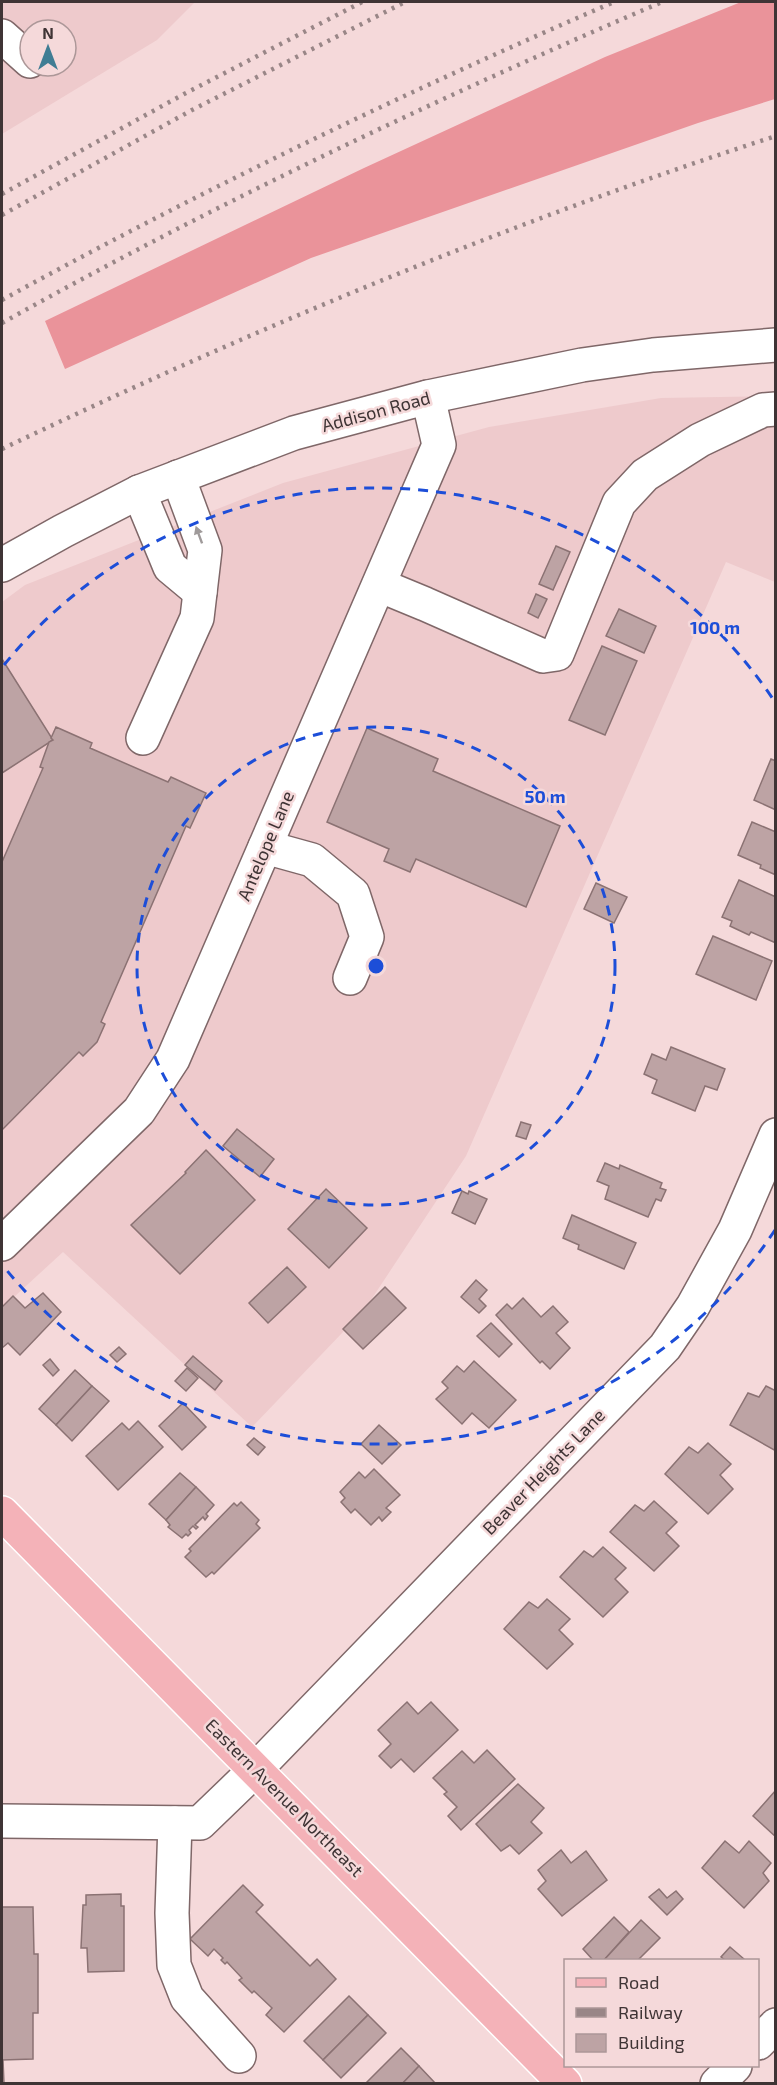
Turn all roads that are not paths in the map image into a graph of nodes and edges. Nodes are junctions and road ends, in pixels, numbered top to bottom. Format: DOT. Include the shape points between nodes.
graph roads {
  1 [pos="2,36"];
  2 [pos="18,50"];
  3 [pos="776,345"];
  4 [pos="428,397"];
  5 [pos="776,409"];
  6 [pos="178,477"];
  7 [pos="139,492"];
  8 [pos="2,565"];
  9 [pos="379,585"];
  10 [pos="200,592"];
  11 [pos="143,738"];
  12 [pos="265,847"];
  13 [pos="350,978"];
  14 [pos="776,1135"];
  15 [pos="2,1244"];
  16 [pos="2,1513"];
  17 [pos="256,1769"];
  18 [pos="2,1821"];
  19 [pos="175,1823"];
  20 [pos="776,2025"];
  21 [pos="759,2042"];
  22 [pos="239,2056"];
  23 [pos="734,2067"];
  24 [pos="565,2084"];
  25 [pos="717,2084"];
  1 -- 2 [label="street"];
  3 -- 4 [label="street, Addison Road" via="582,365"];
  4 -- 6 [label="street, Addison Road" via="294,434"];
  4 -- 9 [label="street, Antelope Lane" via="439,445"];
  5 -- 9 [label="street" via="763,410 700,440 645,475 620,502 557,654 543,656"];
  6 -- 7 [label="street, Addison Road"];
  10 -- 6 [label="street, one-way" via="205,550"];
  7 -- 8 [label="street, Addison Road"];
  7 -- 10 [label="street" via="170,567"];
  9 -- 12 [label="street, Antelope Lane"];
  10 -- 11 [label="street" via="197,618"];
  12 -- 13 [label="street" via="312,860 353,894 367,937"];
  12 -- 15 [label="street, Antelope Lane" via="173,1059 139,1111"];
  14 -- 17 [label="street, Beaver Heights Lane" via="735,1230 665,1347"];
  16 -- 17 [label="main road, Eastern Avenue Northeast"];
  17 -- 19 [label="street, Beaver Heights Lane" via="200,1823"];
  17 -- 24 [label="main road, Eastern Avenue Northeast"];
  18 -- 19 [label="street, Beaver Heights Lane"];
  19 -- 22 [label="street" via="174,1965 187,1998"];
  20 -- 21 [label="street"];
  23 -- 25 [label="street"];
}
